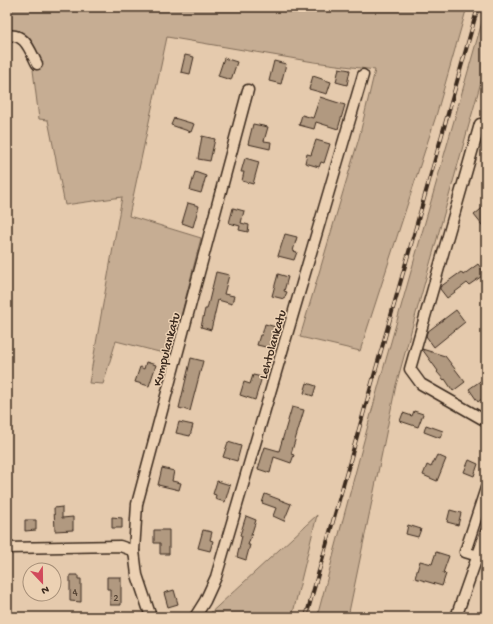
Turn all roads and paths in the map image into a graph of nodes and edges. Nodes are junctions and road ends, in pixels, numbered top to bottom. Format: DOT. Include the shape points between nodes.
graph roads {
  1 [pos="7,36"];
  2 [pos="37,64"];
  3 [pos="363,76"];
  4 [pos="248,90"];
  5 [pos="480,124"];
  6 [pos="486,421"];
  7 [pos="486,488"];
  8 [pos="486,532"];
  9 [pos="7,548"];
  10 [pos="134,551"];
  11 [pos="478,556"];
  12 [pos="151,617"];
  13 [pos="195,617"];
  14 [pos="456,617"];
  1 -- 2 [label="street" via="20,37 27,44"];
  3 -- 13 [label="street, Lehtolankatu" via="216,577"];
  4 -- 10 [label="street, Kumpulankatu" via="137,504"];
  5 -- 6 [label="street" via="410,369 421,384"];
  7 -- 11 [label="street" via="465,552"];
  8 -- 11 [label="street"];
  9 -- 10 [label="street" via="120,546"];
  10 -- 12 [label="street, Kumpulankatu" via="137,575"];
  11 -- 14 [label="street"];
}
